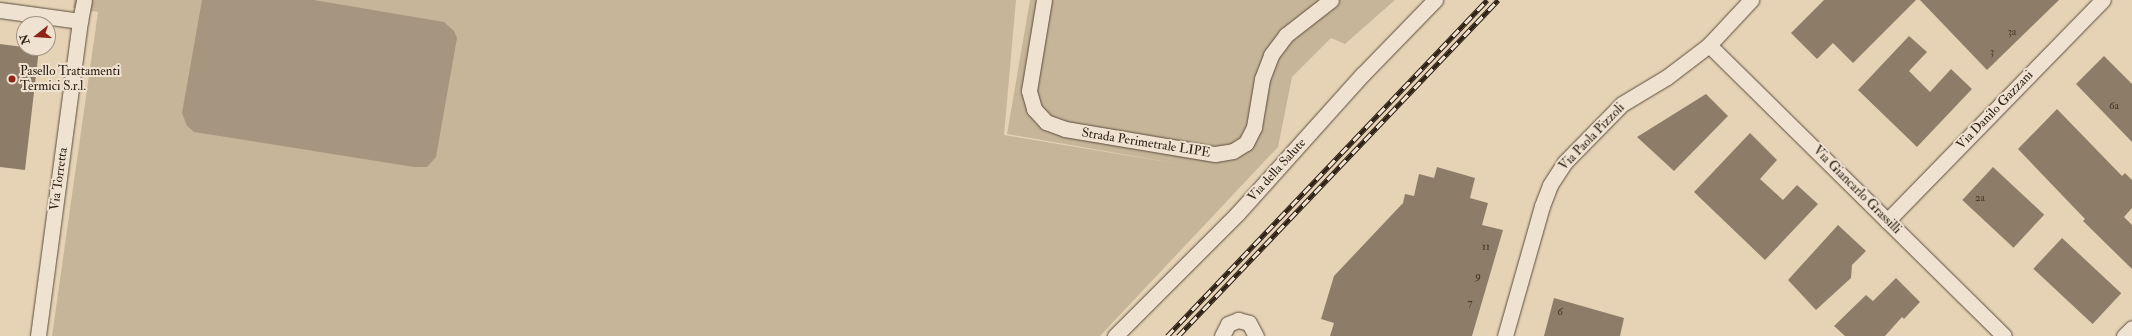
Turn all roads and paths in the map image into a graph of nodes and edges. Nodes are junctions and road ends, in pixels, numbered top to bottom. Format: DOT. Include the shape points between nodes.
graph roads {
  1 [pos="84,0"];
  2 [pos="1044,0"];
  3 [pos="1331,0"];
  4 [pos="1435,0"];
  5 [pos="1751,0"];
  6 [pos="2103,0"];
  7 [pos="0,10"];
  8 [pos="80,21"];
  9 [pos="1709,45"];
  10 [pos="1887,221"];
  11 [pos="2132,328"];
  12 [pos="38,336"];
  13 [pos="1115,336"];
  14 [pos="1222,336"];
  15 [pos="1256,336"];
  16 [pos="1505,336"];
  17 [pos="2004,336"];
  18 [pos="2124,336"];
  1 -- 8 [label="street, Via Torretta"];
  2 -- 3 [label="street, Strada Perimetrale LIPE" via="1029,91 1034,109 1046,122 1065,130 1215,154 1233,151 1246,143 1254,127 1262,79 1271,55 1286,35"];
  4 -- 13 [label="street, Via della Salute" via="1362,75 1238,213"];
  5 -- 9 [label="street, Via Paola Pizzoli"];
  6 -- 10 [label="street, Via Danilo Gazzani"];
  7 -- 8 [label="street"];
  8 -- 12 [label="street, Via Torretta"];
  9 -- 10 [label="street, Via Giancarlo Grassilli"];
  9 -- 16 [label="street, Via Paola Pizzoli" via="1667,77 1622,104 1565,162 1550,185 1542,206"];
  10 -- 17 [label="street, Via Giancarlo Grassilli"];
  11 -- 18 [label="street"];
  14 -- 15 [label="street" via="1228,324 1238,320 1249,323"];
}
